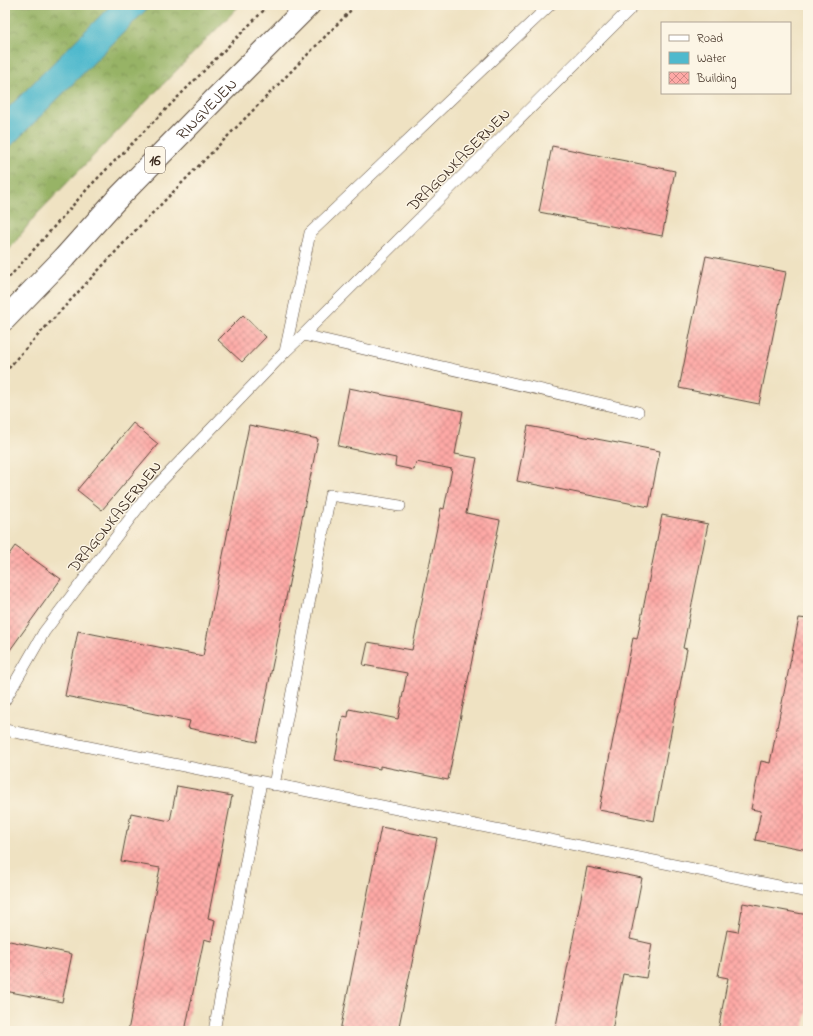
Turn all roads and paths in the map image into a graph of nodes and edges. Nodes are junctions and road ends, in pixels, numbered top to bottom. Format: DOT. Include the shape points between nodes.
graph roads {
  1 [pos="269,5"];
  2 [pos="309,5"];
  3 [pos="356,5"];
  4 [pos="550,5"];
  5 [pos="634,5"];
  6 [pos="5,282"];
  7 [pos="5,319"];
  8 [pos="303,335"];
  9 [pos="285,352"];
  10 [pos="5,373"];
  11 [pos="638,412"];
  12 [pos="400,506"];
  13 [pos="5,700"];
  14 [pos="5,730"];
  15 [pos="261,782"];
  16 [pos="274,785"];
  17 [pos="808,892"];
  18 [pos="214,1031"];
  1 -- 6 [label="path" via="90,186"];
  2 -- 7 [label="main road, RINGVEJEN / 16" via="115,201"];
  3 -- 10 [label="path" via="133,233"];
  4 -- 9 [label="lane" via="310,233"];
  5 -- 8 [label="lane, DRAGONKASERNEN"];
  8 -- 9 [label="lane, DRAGONKASERNEN"];
  8 -- 11 [label="lane"];
  9 -- 13 [label="lane, DRAGONKASERNEN" via="147,496 44,632"];
  12 -- 16 [label="lane" via="330,495"];
  14 -- 15 [label="lane"];
  15 -- 16 [label="lane"];
  15 -- 18 [label="lane"];
  16 -- 17 [label="lane"];
}
